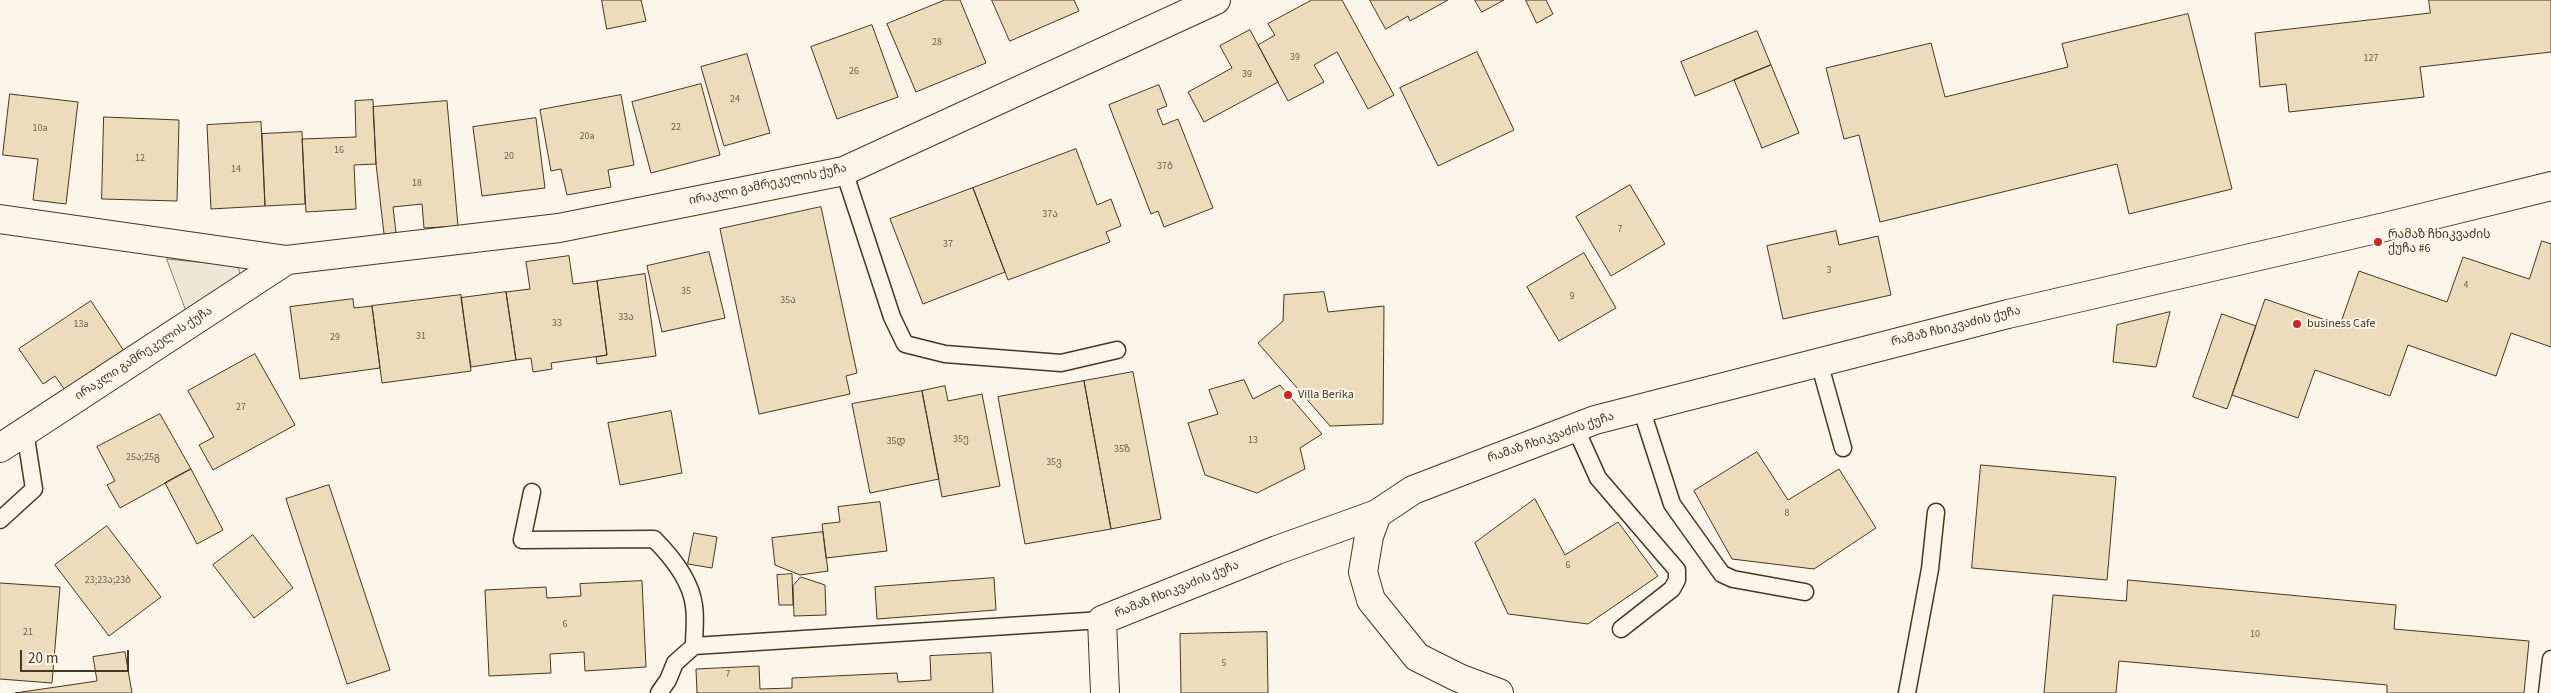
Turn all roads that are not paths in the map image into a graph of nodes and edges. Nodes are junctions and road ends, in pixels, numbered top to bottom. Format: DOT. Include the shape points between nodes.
graph roads {
  1 [pos="1216,0"];
  2 [pos="844,171"];
  3 [pos="2551,186"];
  4 [pos="0,219"];
  5 [pos="287,260"];
  6 [pos="1117,350"];
  7 [pos="1820,362"];
  8 [pos="1641,408"];
  9 [pos="1575,427"];
  10 [pos="25,431"];
  11 [pos="0,448"];
  12 [pos="1843,448"];
  13 [pos="532,492"];
  14 [pos="1936,512"];
  15 [pos="1376,514"];
  16 [pos="0,520"];
  17 [pos="1805,592"];
  18 [pos="1102,620"];
  19 [pos="1621,629"];
  20 [pos="694,646"];
  21 [pos="2551,660"];
  22 [pos="659,693"];
  23 [pos="1105,693"];
  24 [pos="1500,693"];
  25 [pos="1907,693"];
  26 [pos="2547,693"];
  1 -- 2 [label="street, ირაკლი გამრეკელის ქუჩა"];
  2 -- 5 [label="street, ირაკლი გამრეკელის ქუჩა" via="559,228"];
  2 -- 6 [label="lane" via="892,317 905,344 945,354 1061,363"];
  3 -- 7 [label="street, რამაზ ჩხიკვაძის ქუჩა" via="2008,314"];
  4 -- 5 [label="street, ირაკლი გამრეკელის ქუჩა"];
  5 -- 10 [label="street, ირაკლი გამრეკელის ქუჩა"];
  7 -- 8 [label="street, რამაზ ჩხიკვაძის ქუჩა"];
  7 -- 12 [label="lane"];
  8 -- 9 [label="street, რამაზ ჩხიკვაძის ქუჩა"];
  8 -- 17 [label="lane" via="1672,504 1722,574 1733,579"];
  9 -- 15 [label="street, რამაზ ჩხიკვაძის ქუჩა" via="1413,490"];
  9 -- 19 [label="lane" via="1598,478 1677,570 1677,580 1672,589"];
  10 -- 11 [label="street, ირაკლი გამრეკელის ქუჩა"];
  10 -- 16 [label="lane" via="34,489"];
  13 -- 20 [label="lane" via="522,540 654,539 672,557 683,575 694,605"];
  14 -- 25 [label="lane" via="1930,569"];
  15 -- 18 [label="street, რამაზ ჩხიკვაძის ქუჩა"];
  15 -- 24 [label="street" via="1363,572 1371,600 1417,657 1459,678"];
  18 -- 20 [label="lane"];
  18 -- 23 [label="street, რამაზ ჩხიკვაძის ქუჩა"];
  20 -- 22 [label="lane" via="675,663"];
  21 -- 26 [label="lane"];
}
